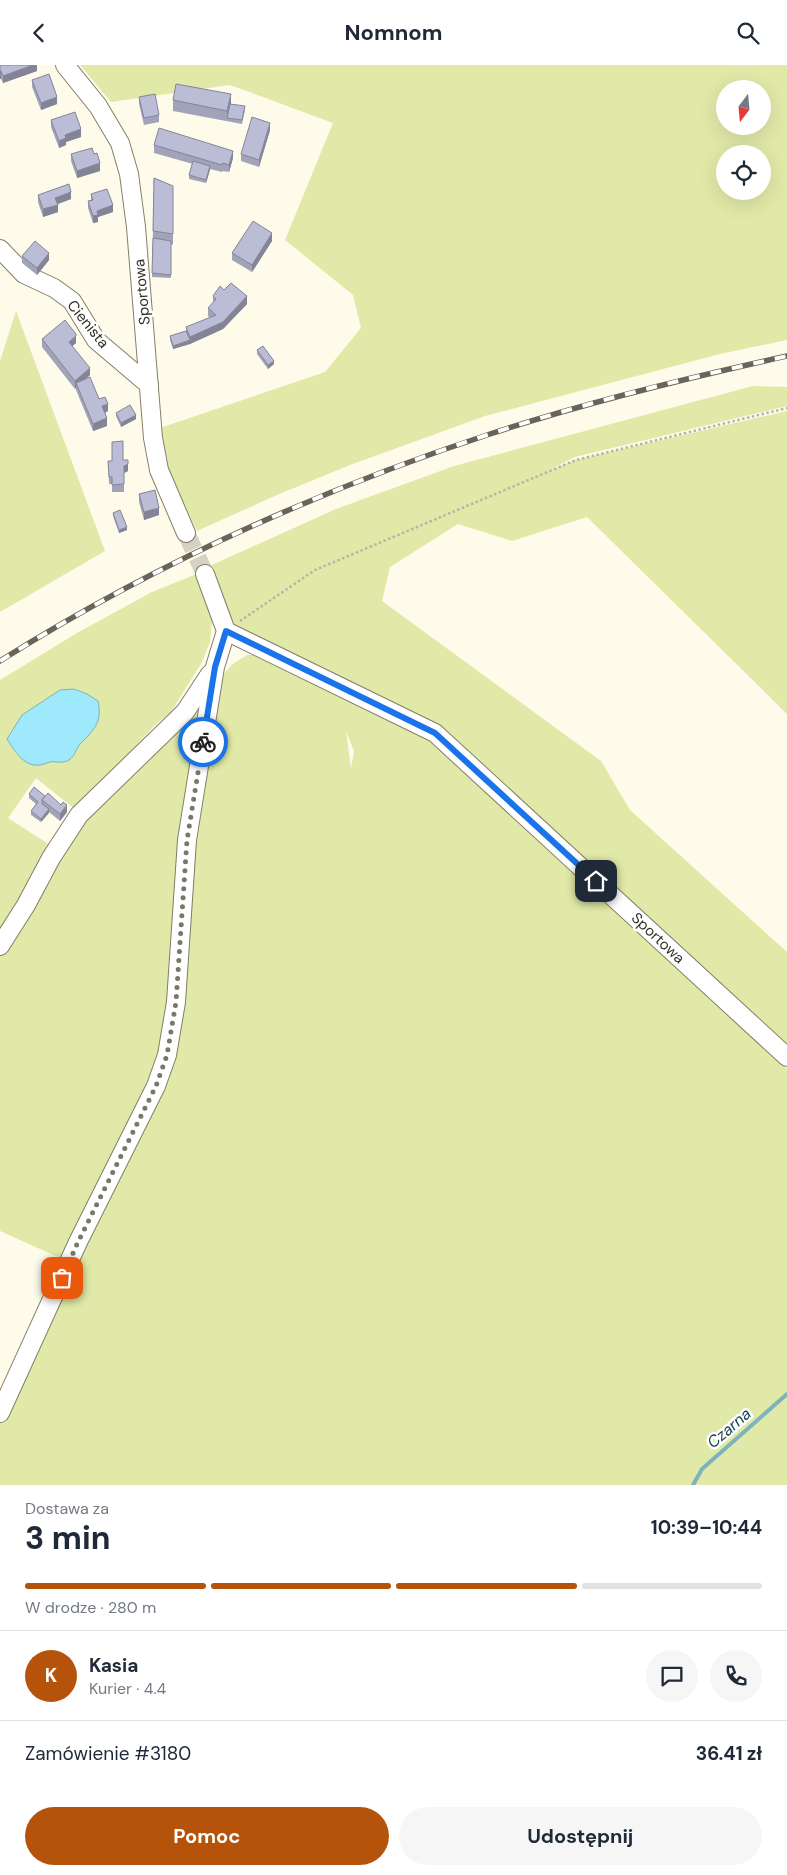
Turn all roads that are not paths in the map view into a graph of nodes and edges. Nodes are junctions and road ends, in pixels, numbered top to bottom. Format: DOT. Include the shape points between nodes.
graph roads {
  1 [pos="65,65"];
  2 [pos="0,249"];
  3 [pos="149,385"];
  4 [pos="186,533"];
  5 [pos="205,574"];
  6 [pos="226,631"];
  7 [pos="215,667"];
  8 [pos="0,946"];
  9 [pos="787,1057"];
  10 [pos="0,1413"];
  1 -- 3 [label="street, Sportowa" via="98,106 120,143 129,174"];
  2 -- 3 [label="street, Cienista" via="24,274 54,288 72,301 96,340"];
  3 -- 4 [label="street, Sportowa" via="159,470"];
  5 -- 6 [label="street"];
  6 -- 7 [label="street"];
  6 -- 9 [label="street, Sportowa" via="435,733"];
  7 -- 8 [label="street" via="185,712 79,815"];
  7 -- 10 [label="street" via="187,840 176,1002 167,1055 156,1086 78,1242"];
}
